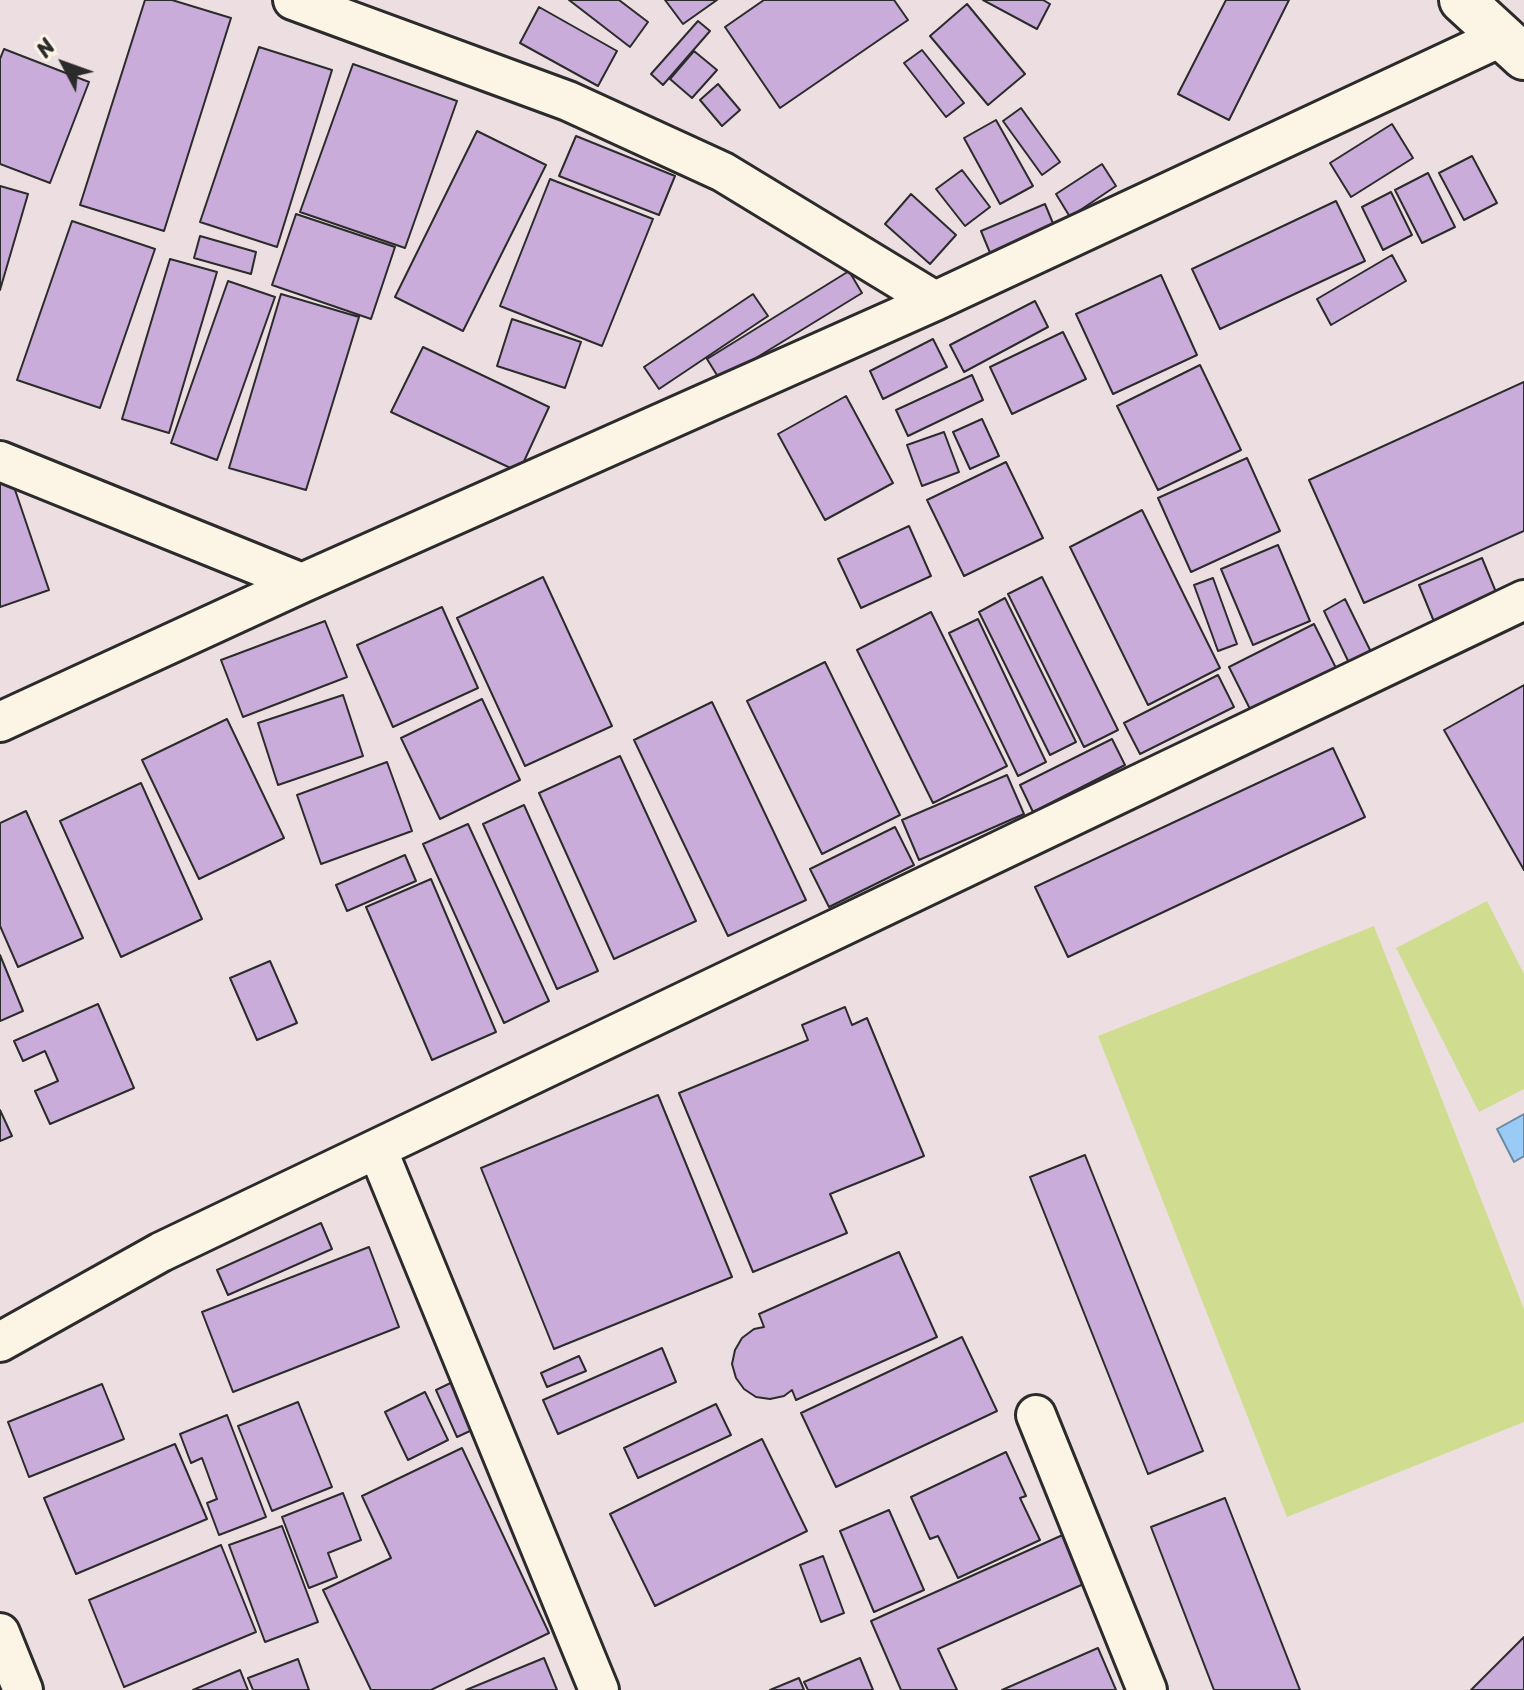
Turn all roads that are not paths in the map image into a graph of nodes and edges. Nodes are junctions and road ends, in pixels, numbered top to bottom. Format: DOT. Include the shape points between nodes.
graph roads {
  1 [pos="293,0"];
  2 [pos="1462,0"];
  3 [pos="1513,47"];
  4 [pos="935,301"];
  5 [pos="0,461"];
  6 [pos="302,583"];
  7 [pos="1524,600"];
  8 [pos="0,722"];
  9 [pos="378,1151"];
  10 [pos="0,1342"];
  11 [pos="1036,1415"];
  12 [pos="0,1633"];
  13 [pos="23,1690"];
  14 [pos="599,1690"];
  15 [pos="1147,1690"];
  1 -- 4 [label="street" via="568,101 723,172"];
  2 -- 3 [label="street"];
  3 -- 4 [label="street"];
  4 -- 6 [label="street"];
  5 -- 6 [label="street"];
  6 -- 8 [label="street"];
  7 -- 9 [label="street"];
  9 -- 10 [label="street" via="161,1252"];
  9 -- 14 [label="street"];
  11 -- 15 [label="street"];
  12 -- 13 [label="street"];
}
